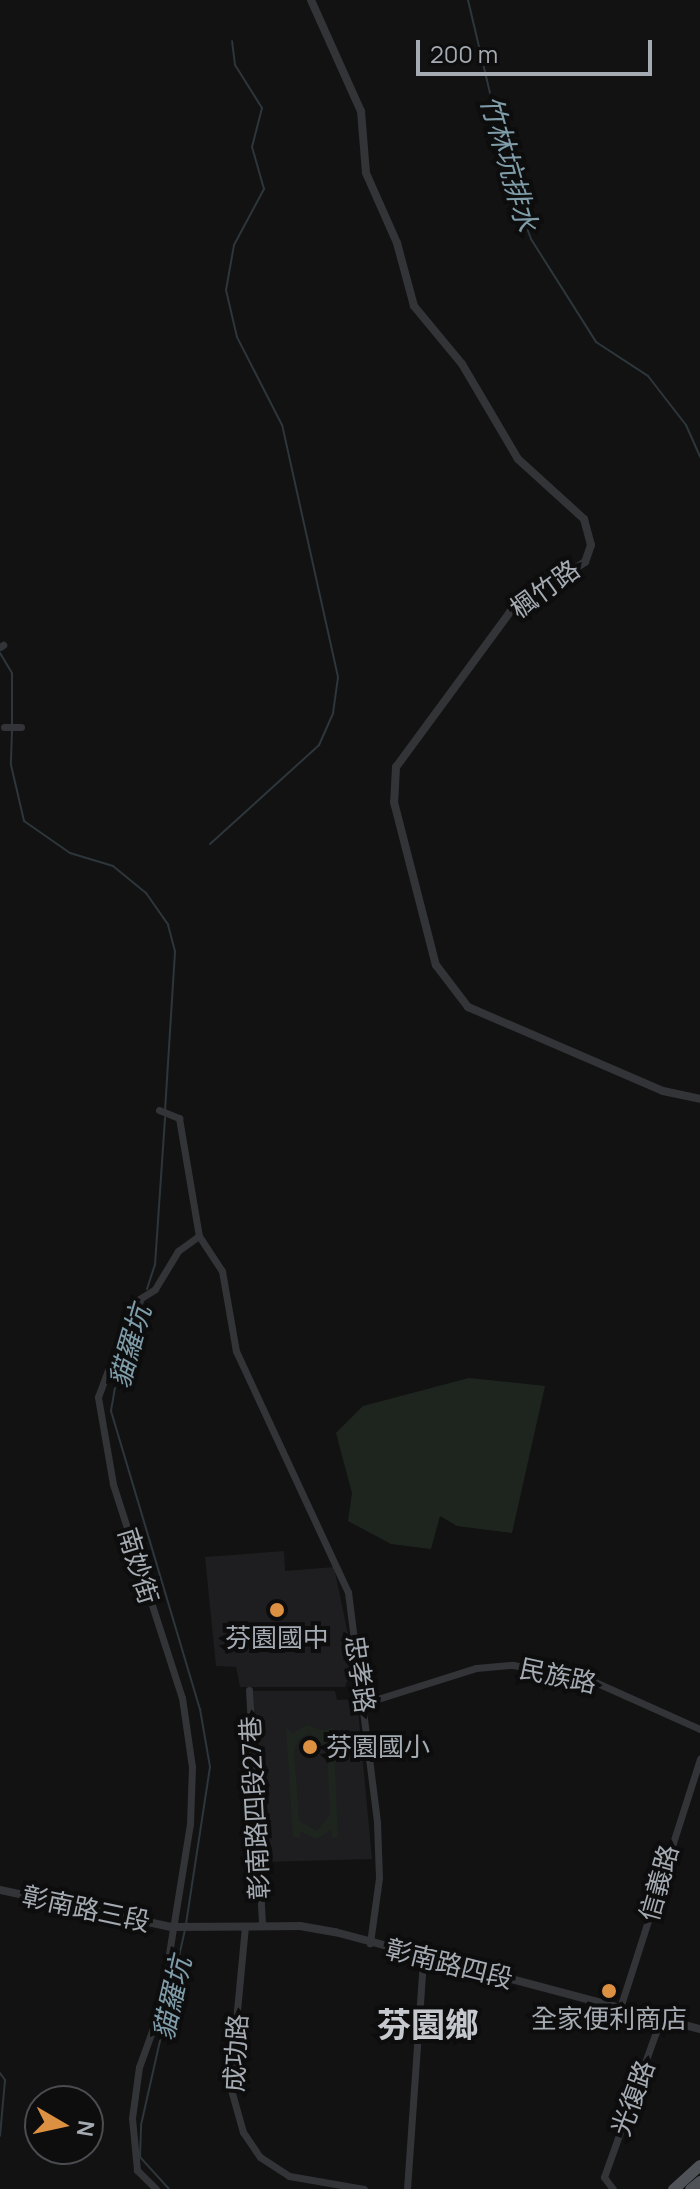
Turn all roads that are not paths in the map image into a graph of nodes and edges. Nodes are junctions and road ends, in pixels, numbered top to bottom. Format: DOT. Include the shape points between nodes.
graph roads {
  1 [pos="311,0"];
  2 [pos="4,727"];
  3 [pos="21,727"];
  4 [pos="700,1099"];
  5 [pos="159,1110"];
  6 [pos="199,1236"];
  7 [pos="249,1690"];
  8 [pos="365,1703"];
  9 [pos="700,1729"];
  10 [pos="700,1759"];
  11 [pos="0,1890"];
  12 [pos="245,1926"];
  13 [pos="262,1926"];
  14 [pos="171,1927"];
  15 [pos="195,1927"];
  16 [pos="370,1943"];
  17 [pos="423,1958"];
  18 [pos="620,2008"];
  19 [pos="661,2018"];
  20 [pos="700,2029"];
  21 [pos="700,2165"];
  22 [pos="700,2181"];
  23 [pos="156,2189"];
  24 [pos="364,2189"];
  25 [pos="407,2189"];
  26 [pos="613,2189"];
  27 [pos="673,2189"];
  28 [pos="690,2189"];
  1 -- 4 [label="street, 楓竹路" via="361,111 366,173 397,243 414,306 462,364 518,459 584,519 591,545 585,562 529,594 510,612 396,767 394,802 436,965 468,1007 663,1091"];
  2 -- 3 [label="street"];
  5 -- 6 [label="street" via="174,1117"];
  6 -- 8 [label="street, 忠孝路" via="222,1271 236,1351 348,1592"];
  6 -- 14 [label="street, 南妙街" via="178,1251 155,1289 133,1303 98,1397 113,1484 178,1684 189,1738 190,1824"];
  7 -- 13 [label="street, 彰南路四段27巷"];
  8 -- 9 [label="street, 民族路" via="476,1668 513,1665 586,1678"];
  8 -- 16 [label="street, 忠孝路" via="379,1868"];
  10 -- 18 [label="street, 信義路"];
  11 -- 14 [label="street, 彰南路三段"];
  12 -- 13 [label="street, 彰南路四段"];
  12 -- 15 [label="street, 彰南路四段"];
  12 -- 24 [label="street, 成功路" via="230,2086 243,2132 260,2157 289,2176"];
  13 -- 16 [label="street, 彰南路四段" via="300,1926"];
  14 -- 15 [label="street, 彰南路三段"];
  14 -- 23 [label="street, 南妙街" via="160,2009 139,2067 132,2118 137,2170"];
  16 -- 17 [label="street, 彰南路四段"];
  17 -- 18 [label="street, 彰南路四段"];
  17 -- 25 [label="street"];
  18 -- 19 [label="street, 彰南路四段"];
  19 -- 20 [label="street, 彰南路四段"];
  19 -- 26 [label="street, 光復路" via="604,2177"];
  21 -- 27 [label="main road"];
  22 -- 28 [label="main road"];
}
